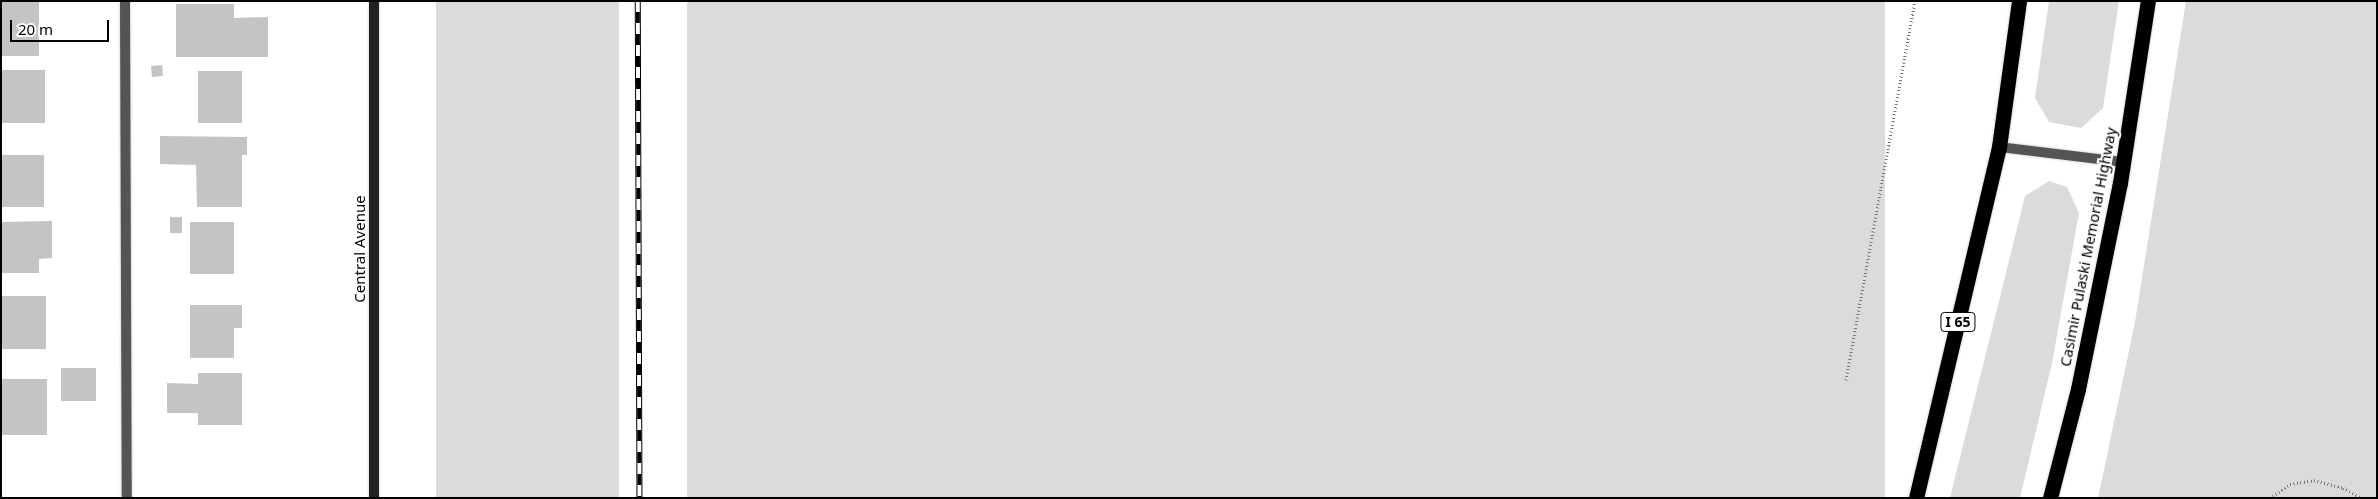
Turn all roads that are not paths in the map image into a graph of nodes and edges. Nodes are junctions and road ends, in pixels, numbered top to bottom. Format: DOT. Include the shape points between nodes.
graph roads {
  1 [pos="125,1"];
  2 [pos="374,1"];
  3 [pos="2019,1"];
  4 [pos="2148,1"];
  5 [pos="1999,147"];
  6 [pos="2123,162"];
  7 [pos="127,498"];
  8 [pos="374,498"];
  9 [pos="1916,498"];
  10 [pos="2050,498"];
  1 -- 7 [label="lane"];
  2 -- 8 [label="main road, Central Avenue"];
  3 -- 5 [label="highway, I 65"];
  4 -- 6 [label="highway, Casimir Pulaski Memorial Highway"];
  5 -- 6 [label="lane"];
  5 -- 9 [label="highway, I 65"];
  6 -- 10 [label="highway, Casimir Pulaski Memorial Highway" via="2078,389"];
}
